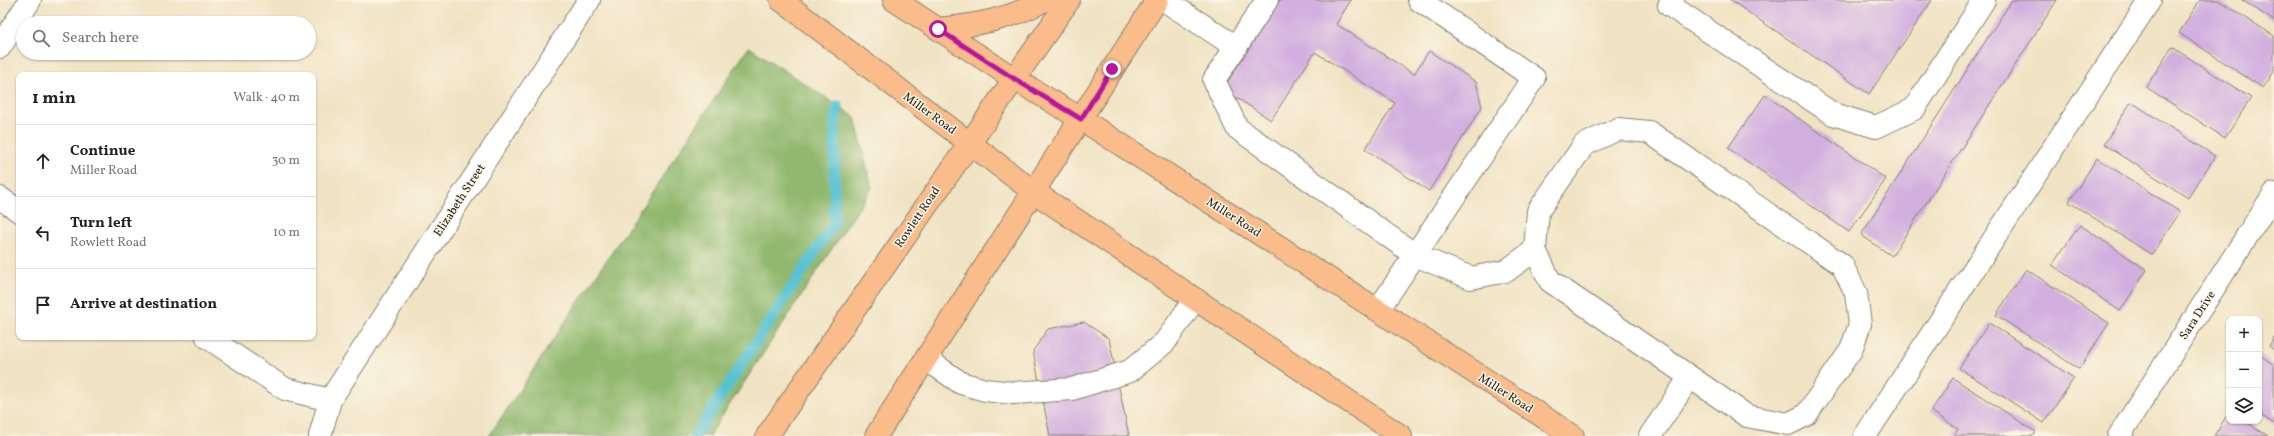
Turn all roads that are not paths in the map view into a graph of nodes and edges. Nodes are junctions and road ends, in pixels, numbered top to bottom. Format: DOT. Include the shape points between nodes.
graph roads {
  1 [pos="30,0"];
  2 [pos="589,0"];
  3 [pos="781,0"];
  4 [pos="894,0"];
  5 [pos="1045,0"];
  6 [pos="1068,0"];
  7 [pos="1157,0"];
  8 [pos="1164,0"];
  9 [pos="1267,0"];
  10 [pos="1419,0"];
  11 [pos="1672,0"];
  12 [pos="1984,0"];
  13 [pos="2150,0"];
  14 [pos="20,16"];
  15 [pos="16,21"];
  16 [pos="938,29"];
  17 [pos="0,46"];
  18 [pos="1236,47"];
  19 [pos="1013,78"];
  20 [pos="1081,119"];
  21 [pos="969,142"];
  22 [pos="1034,192"];
  23 [pos="2274,194"];
  24 [pos="0,198"];
  25 [pos="16,209"];
  26 [pos="1535,250"];
  27 [pos="1415,255"];
  28 [pos="1195,299"];
  29 [pos="1378,310"];
  30 [pos="211,340"];
  31 [pos="926,359"];
  32 [pos="1690,377"];
  33 [pos="330,400"];
  34 [pos="320,436"];
  35 [pos="767,436"];
  36 [pos="876,436"];
  37 [pos="1401,436"];
  38 [pos="1572,436"];
  39 [pos="1650,436"];
  40 [pos="1865,436"];
  41 [pos="2119,436"];
  1 -- 14 [label="street"];
  2 -- 33 [label="street, Elizabeth Street"];
  3 -- 21 [label="main road, Miller Road"];
  4 -- 16 [label="main road, Miller Road"];
  5 -- 16 [label="main road" via="1022,13 981,24"];
  6 -- 19 [label="main road, Rowlett Road"];
  7 -- 20 [label="main road"];
  8 -- 18 [label="street"];
  9 -- 18 [label="street"];
  10 -- 27 [label="street" via="1534,78"];
  11 -- 12 [label="street" via="1669,5 1833,114 1876,127 1914,109"];
  13 -- 40 [label="street"];
  15 -- 17 [label="street"];
  16 -- 19 [label="main road, Miller Road"];
  18 -- 27 [label="street" via="1214,80 1237,128"];
  19 -- 20 [label="main road, Miller Road"];
  19 -- 21 [label="main road, Rowlett Road"];
  20 -- 22 [label="main road"];
  20 -- 29 [label="main road, Miller Road"];
  21 -- 22 [label="main road, Miller Road"];
  21 -- 35 [label="main road, Rowlett Road"];
  22 -- 28 [label="main road, Miller Road"];
  22 -- 31 [label="main road"];
  23 -- 41 [label="street, Sara Drive"];
  24 -- 25 [label="street"];
  26 -- 27 [label="street" via="1506,272 1471,278"];
  26 -- 32 [label="street" via="1550,281"];
  26 -- 32 [label="street" via="1538,211 1584,145 1618,129 1649,132 1842,264 1856,293 1860,324 1851,350 1806,415 1788,424 1747,416"];
  27 -- 29 [label="street"];
  28 -- 31 [label="street" via="1165,342 1130,371 1072,389 1013,393 985,390 961,383"];
  28 -- 37 [label="main road, Miller Road"];
  29 -- 38 [label="main road, Miller Road"];
  30 -- 33 [label="street" via="285,390"];
  31 -- 36 [label="main road"];
  32 -- 39 [label="street"];
  33 -- 34 [label="street, Elizabeth Street"];
}
